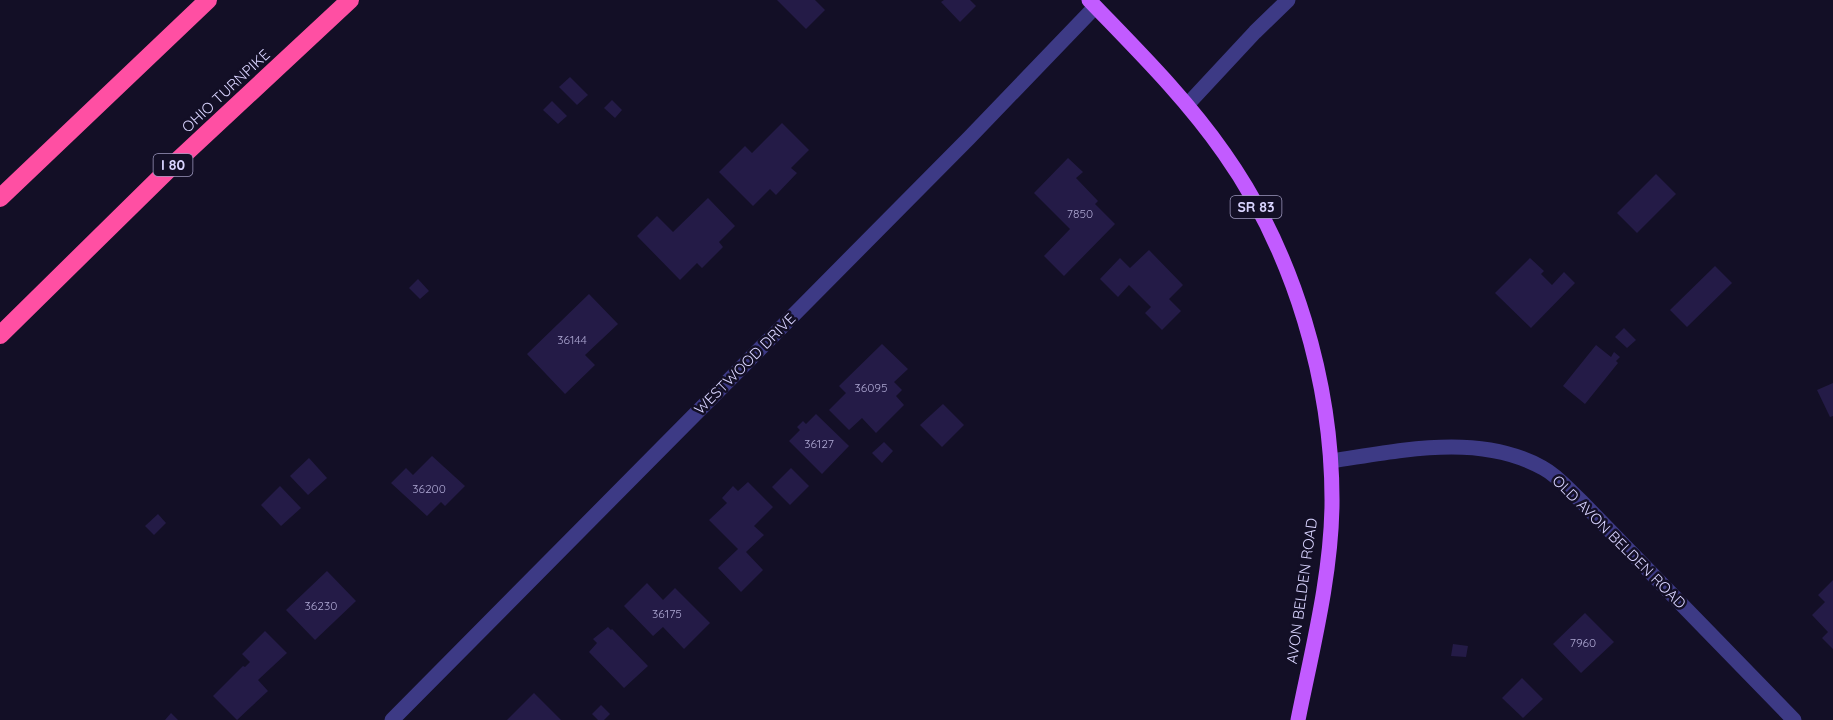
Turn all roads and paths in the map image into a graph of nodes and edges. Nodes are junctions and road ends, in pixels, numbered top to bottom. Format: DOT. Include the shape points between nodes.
graph roads {
  1 [pos="208,0"];
  2 [pos="350,0"];
  3 [pos="1288,0"];
  4 [pos="1092,3"];
  5 [pos="1187,105"];
  6 [pos="0,198"];
  7 [pos="0,335"];
  8 [pos="1331,461"];
  9 [pos="392,720"];
  10 [pos="1298,720"];
  11 [pos="1794,720"];
  1 -- 6 [label="highway"];
  2 -- 7 [label="highway, OHIO TURNPIKE / I 80" via="175,163"];
  3 -- 5 [label="street"];
  4 -- 5 [label="main road, AVON BELDEN ROAD / SR 83"];
  4 -- 9 [label="street, WESTWOOD DRIVE" via="953,155"];
  5 -- 8 [label="main road, AVON BELDEN ROAD / SR 83" via="1245,186 1296,295 1316,362"];
  8 -- 10 [label="main road, AVON BELDEN ROAD / SR 83" via="1332,506 1324,580"];
  8 -- 11 [label="street, OLD AVON BELDEN ROAD" via="1473,447 1512,455 1544,468 1581,501"];
}
